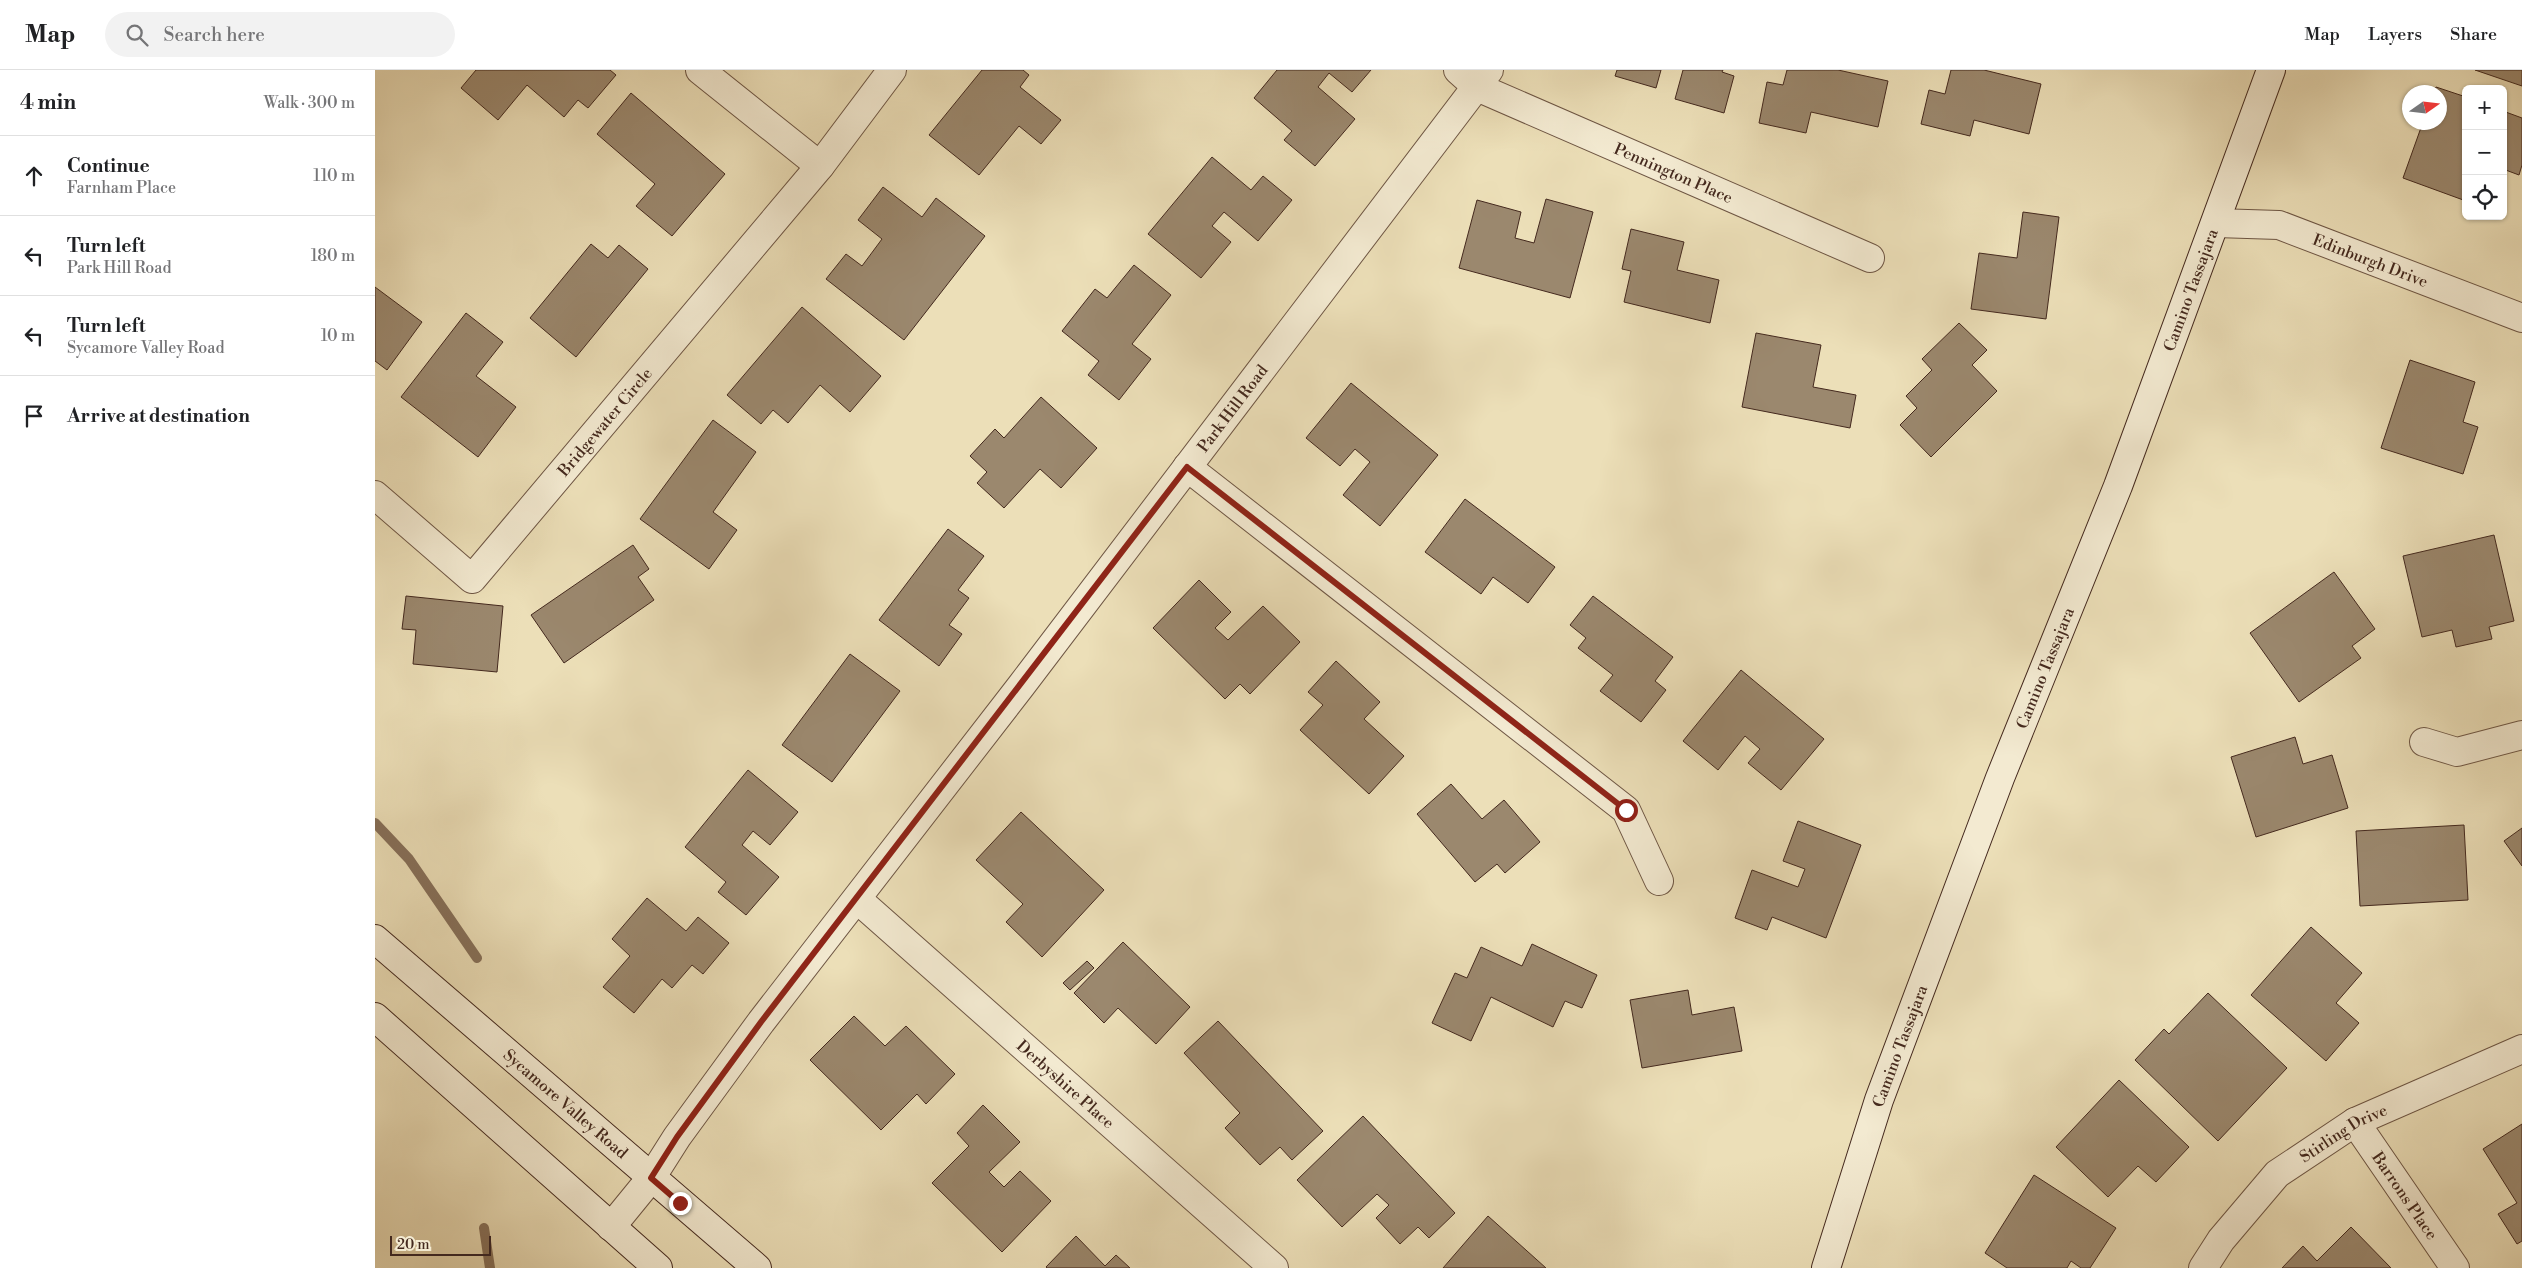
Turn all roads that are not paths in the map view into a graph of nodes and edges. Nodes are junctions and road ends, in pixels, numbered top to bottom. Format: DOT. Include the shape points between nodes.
graph roads {
  1 [pos="700,70"];
  2 [pos="891,70"];
  3 [pos="2271,70"];
  4 [pos="1475,76"];
  5 [pos="820,166"];
  6 [pos="2216,223"];
  7 [pos="1870,258"];
  8 [pos="2522,318"];
  9 [pos="1187,467"];
  10 [pos="375,495"];
  11 [pos="2522,735"];
  12 [pos="2424,742"];
  13 [pos="1659,881"];
  14 [pos="857,899"];
  15 [pos="375,939"];
  16 [pos="375,1017"];
  17 [pos="2522,1049"];
  18 [pos="2355,1122"];
  19 [pos="651,1178"];
  20 [pos="611,1227"];
  21 [pos="658,1268"];
  22 [pos="757,1268"];
  23 [pos="1274,1268"];
  24 [pos="1826,1268"];
  25 [pos="2203,1268"];
  26 [pos="2455,1268"];
  1 -- 5 [label="street"];
  2 -- 5 [label="street"];
  3 -- 6 [label="street, Camino Tassajara"];
  4 -- 7 [label="street, Pennington Place"];
  4 -- 9 [label="street, Park Hill Road"];
  5 -- 10 [label="street, Bridgewater Circle" via="472,579"];
  6 -- 8 [label="street, Edinburgh Drive" via="2279,225"];
  6 -- 24 [label="street, Camino Tassajara" via="2118,486 2000,778 1883,1090"];
  9 -- 13 [label="street" via="1626,810"];
  9 -- 14 [label="street, Park Hill Road"];
  11 -- 12 [label="street" via="2457,752"];
  14 -- 19 [label="street, Park Hill Road" via="755,1030"];
  14 -- 23 [label="street, Derbyshire Place"];
  15 -- 19 [label="street, Sycamore Valley Road"];
  16 -- 20 [label="street"];
  17 -- 18 [label="street, Stirling Drive"];
  18 -- 25 [label="street, Stirling Drive" via="2277,1174 2221,1240"];
  18 -- 26 [label="street, Barrons Place"];
  19 -- 20 [label="street, Park Hill Road"];
  19 -- 22 [label="street, Sycamore Valley Road"];
  20 -- 21 [label="street"];
}
